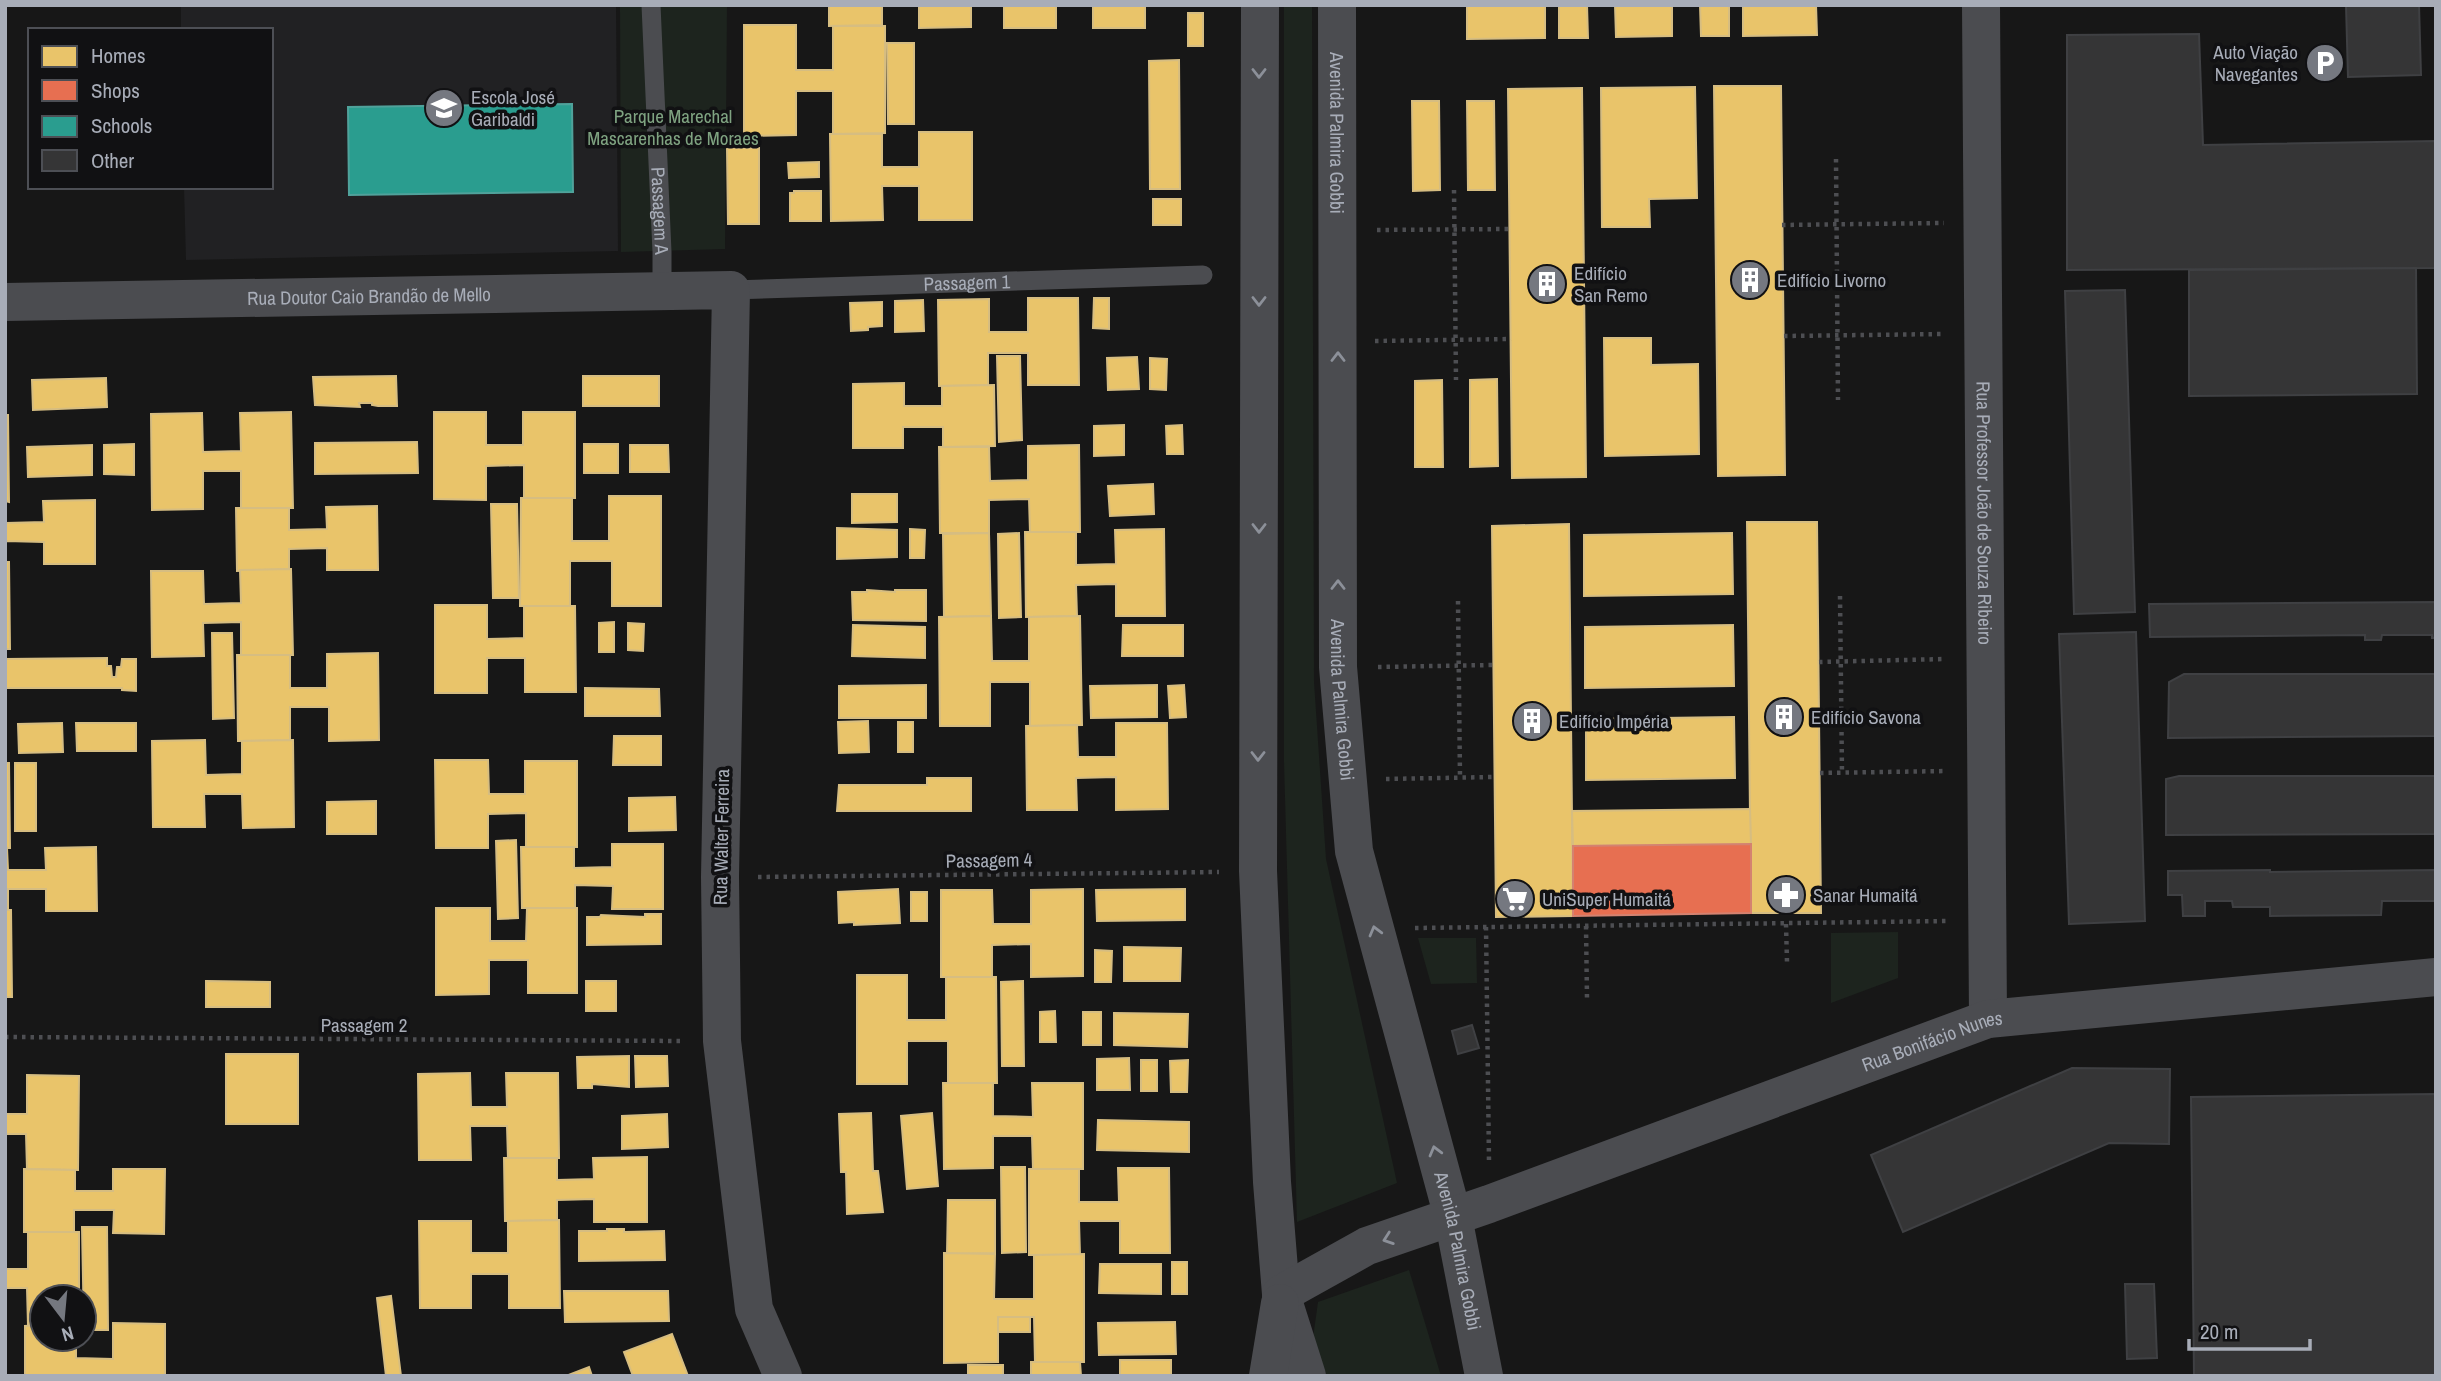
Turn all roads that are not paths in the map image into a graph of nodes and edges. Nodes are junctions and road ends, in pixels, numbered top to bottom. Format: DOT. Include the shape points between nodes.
graph roads {
  1 [pos="651,5"];
  2 [pos="1259,5"];
  3 [pos="1337,5"];
  4 [pos="1981,5"];
  5 [pos="1203,275"];
  6 [pos="731,290"];
  7 [pos="662,293"];
  8 [pos="5,302"];
  9 [pos="2436,977"];
  10 [pos="1988,1019"];
  11 [pos="1453,1217"];
  12 [pos="1281,1294"];
  13 [pos="783,1376"];
  14 [pos="1268,1376"];
  15 [pos="1307,1376"];
  16 [pos="1484,1376"];
  1 -- 7 [label="lane, Passagem A"];
  2 -- 12 [label="street, one-way" via="1258,871"];
  11 -- 3 [label="street, Avenida Palmira Gobbi, one-way" via="1354,851 1338,667"];
  4 -- 10 [label="street, Rua Professor João de Souza Ribeiro"];
  5 -- 6 [label="lane, Passagem 1"];
  6 -- 7 [label="street, Rua Doutor Caio Brandão de Mello"];
  6 -- 13 [label="street, Rua Walter Ferreira" via="720,877 722,1041 754,1309"];
  7 -- 8 [label="street, Rua Doutor Caio Brandão de Mello"];
  9 -- 10 [label="street, Rua Bonifácio Nunes"];
  10 -- 11 [label="street, Rua Bonifácio Nunes"];
  11 -- 12 [label="street, Rua Bonifácio Nunes, one-way" via="1367,1246"];
  11 -- 16 [label="street, Avenida Palmira Gobbi"];
  12 -- 14 [label="street"];
  12 -- 15 [label="street"];
}
